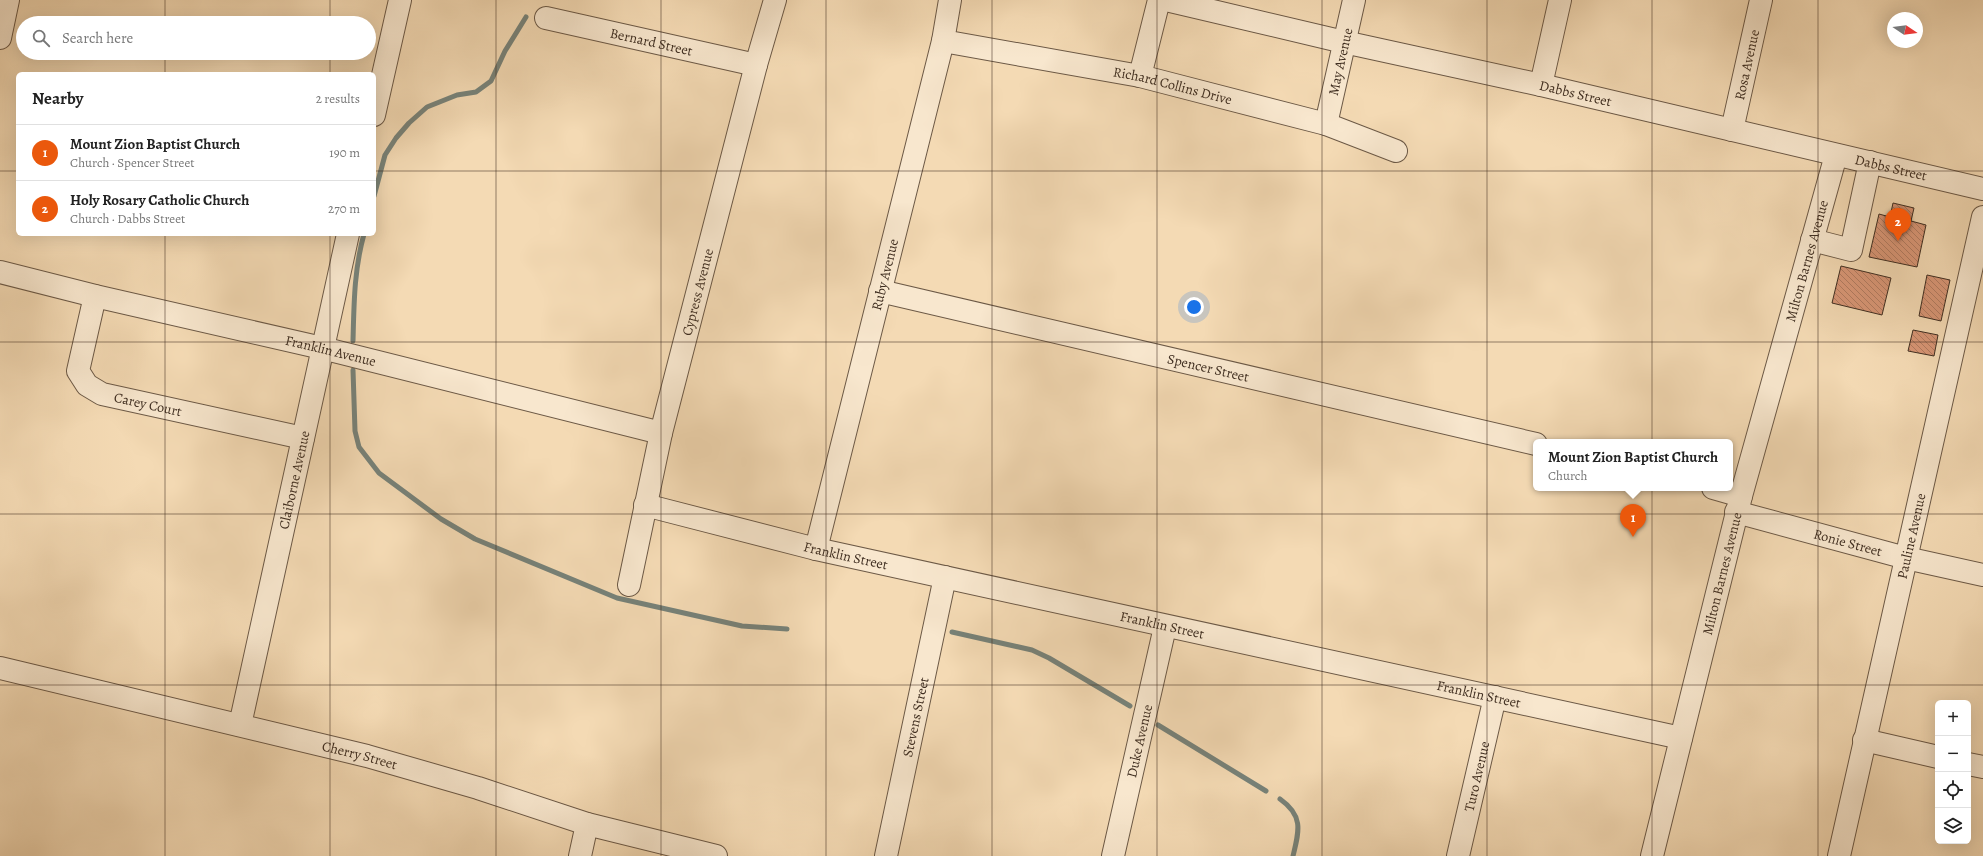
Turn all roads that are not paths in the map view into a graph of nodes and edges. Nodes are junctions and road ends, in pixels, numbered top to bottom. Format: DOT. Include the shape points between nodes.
graph roads {
  1 [pos="8,0"];
  2 [pos="400,0"];
  3 [pos="776,0"];
  4 [pos="950,0"];
  5 [pos="1159,0"];
  6 [pos="1166,0"];
  7 [pos="1354,0"];
  8 [pos="1560,0"];
  9 [pos="1761,0"];
  10 [pos="546,18"];
  11 [pos="0,38"];
  12 [pos="943,41"];
  13 [pos="1344,42"];
  14 [pos="756,65"];
  15 [pos="1140,76"];
  16 [pos="1541,85"];
  17 [pos="376,106"];
  18 [pos="1326,124"];
  19 [pos="1732,130"];
  20 [pos="1396,151"];
  21 [pos="1836,155"];
  22 [pos="1870,162"];
  23 [pos="1983,189"];
  24 [pos="1983,217"];
  25 [pos="348,236"];
  26 [pos="1812,240"];
  27 [pos="0,272"];
  28 [pos="880,291"];
  29 [pos="95,296"];
  30 [pos="322,348"];
  31 [pos="661,433"];
  32 [pos="302,438"];
  33 [pos="1533,443"];
  34 [pos="1718,491"];
  35 [pos="1738,504"];
  36 [pos="645,505"];
  37 [pos="816,549"];
  38 [pos="1906,558"];
  39 [pos="1983,575"];
  40 [pos="945,577"];
  41 [pos="629,585"];
  42 [pos="1165,626"];
  43 [pos="0,668"];
  44 [pos="1495,697"];
  45 [pos="240,725"];
  46 [pos="1681,738"];
  47 [pos="1864,740"];
  48 [pos="1935,756"];
  49 [pos="1971,765"];
  50 [pos="1983,767"];
  51 [pos="587,824"];
  52 [pos="580,856"];
  53 [pos="716,856"];
  54 [pos="886,856"];
  55 [pos="1113,856"];
  56 [pos="1458,856"];
  57 [pos="1652,856"];
  58 [pos="1839,856"];
  1 -- 11 [label="street"];
  2 -- 17 [label="street"];
  3 -- 14 [label="street, Cypress Avenue"];
  4 -- 12 [label="street, Ruby Avenue"];
  5 -- 15 [label="street"];
  6 -- 13 [label="street, Dabbs Street"];
  7 -- 13 [label="street, May Avenue"];
  8 -- 16 [label="street"];
  9 -- 19 [label="street, Rosa Avenue"];
  10 -- 14 [label="street, Bernard Street"];
  12 -- 15 [label="street, Richard Collins Drive"];
  12 -- 28 [label="street, Ruby Avenue"];
  13 -- 16 [label="street, Dabbs Street"];
  13 -- 18 [label="street, May Avenue"];
  14 -- 31 [label="street, Cypress Avenue"];
  15 -- 18 [label="street, Richard Collins Drive"];
  16 -- 19 [label="street, Dabbs Street"];
  18 -- 20 [label="street, Richard Collins Drive"];
  19 -- 21 [label="street, Dabbs Street"];
  21 -- 22 [label="street, Dabbs Street"];
  21 -- 26 [label="street, Milton Barnes Avenue"];
  22 -- 23 [label="street, Dabbs Street"];
  22 -- 26 [label="street" via="1851,250"];
  24 -- 38 [label="street, Pauline Avenue"];
  25 -- 30 [label="street, Claiborne Avenue"];
  26 -- 35 [label="street, Milton Barnes Avenue"];
  27 -- 29 [label="street, Franklin Avenue"];
  28 -- 33 [label="street, Spencer Street"];
  28 -- 37 [label="street, Ruby Avenue"];
  29 -- 30 [label="street, Franklin Avenue"];
  29 -- 32 [label="street, Carey Court" via="78,371 87,385 102,394"];
  30 -- 31 [label="street, Franklin Avenue"];
  30 -- 32 [label="street, Claiborne Avenue"];
  31 -- 36 [label="street, Cypress Avenue"];
  32 -- 45 [label="street, Claiborne Avenue"];
  34 -- 35 [label="street"];
  35 -- 38 [label="street, Ronie Street"];
  35 -- 46 [label="street, Milton Barnes Avenue"];
  36 -- 37 [label="street, Franklin Street"];
  36 -- 41 [label="street, Cypress Avenue"];
  37 -- 40 [label="street, Franklin Street"];
  38 -- 39 [label="street, Ronie Street"];
  38 -- 47 [label="street, Pauline Avenue"];
  40 -- 42 [label="street, Franklin Street"];
  40 -- 54 [label="street, Stevens Street"];
  42 -- 44 [label="street, Franklin Street"];
  42 -- 55 [label="street, Duke Avenue"];
  43 -- 45 [label="street, Cherry Street"];
  44 -- 46 [label="street, Franklin Street"];
  44 -- 56 [label="street, Turo Avenue"];
  45 -- 51 [label="street, Cherry Street" via="423,771"];
  46 -- 57 [label="street, Milton Barnes Avenue"];
  47 -- 48 [label="street"];
  47 -- 58 [label="street, Pauline Avenue"];
  49 -- 50 [label="street"];
  51 -- 52 [label="street"];
  51 -- 53 [label="street, Cherry Street"];
}
